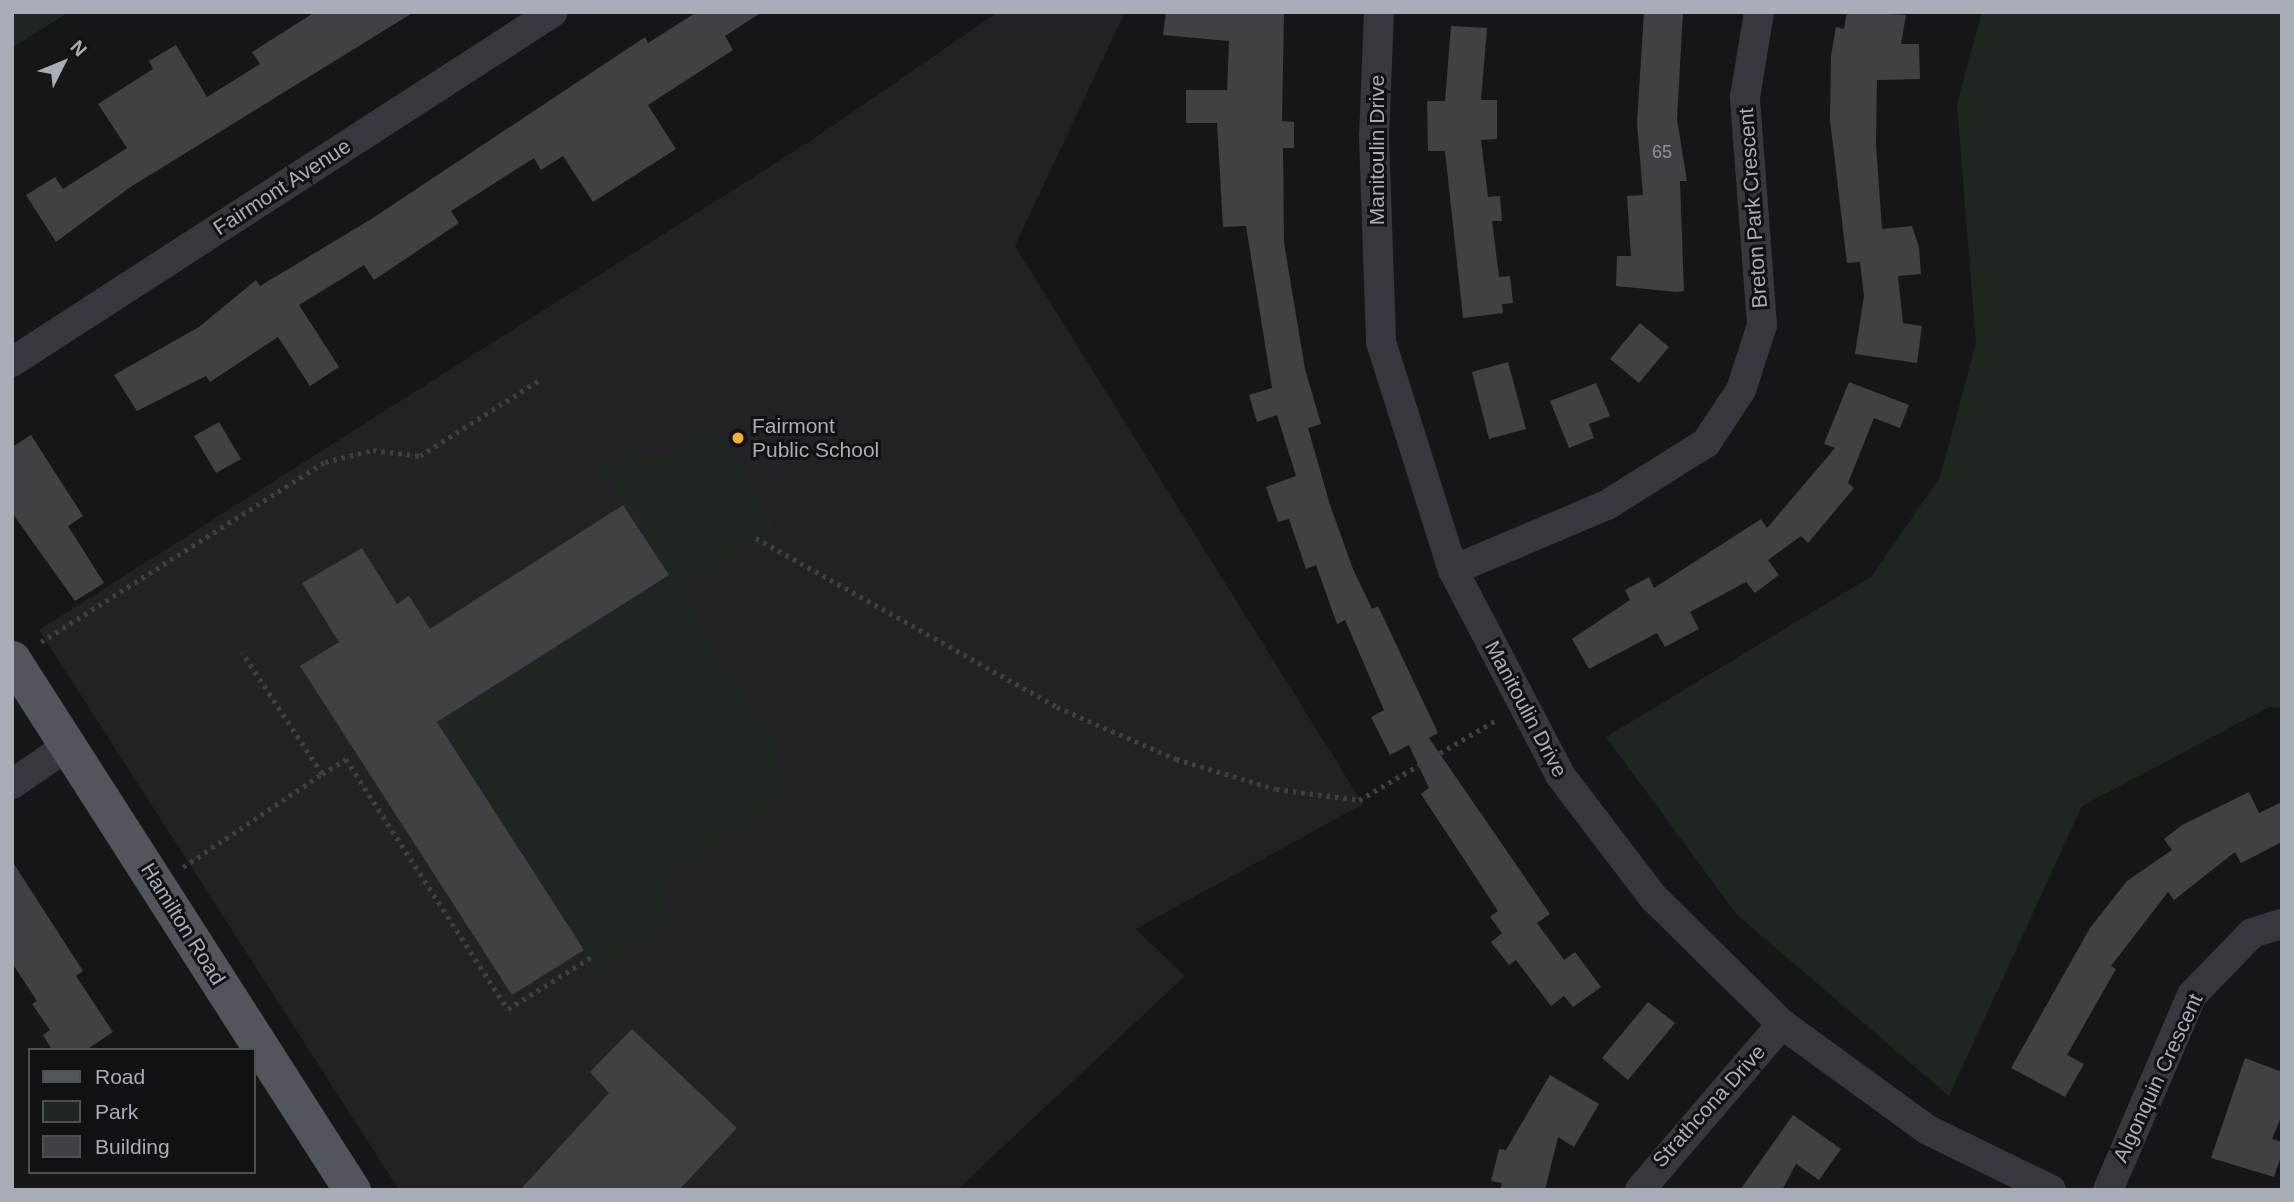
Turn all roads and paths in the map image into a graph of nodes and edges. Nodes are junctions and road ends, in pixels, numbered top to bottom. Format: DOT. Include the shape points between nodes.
graph roads {
  1 [pos="553,12"];
  2 [pos="1378,12"];
  3 [pos="1759,12"];
  4 [pos="12,362"];
  5 [pos="541,379"];
  6 [pos="756,538"];
  7 [pos="1453,570"];
  8 [pos="27,650"];
  9 [pos="242,653"];
  10 [pos="1523,704"];
  11 [pos="69,745"];
  12 [pos="322,774"];
  13 [pos="12,784"];
  14 [pos="183,867"];
  15 [pos="2282,924"];
  16 [pos="590,958"];
  17 [pos="1782,1024"];
  18 [pos="352,1190"];
  19 [pos="1640,1190"];
  20 [pos="2052,1190"];
  21 [pos="2108,1190"];
  1 -- 4 [label="street, Fairmont Avenue"];
  2 -- 7 [label="street, Manitoulin Drive" via="1374,138 1381,342"];
  3 -- 7 [label="street, Breton Park Crescent" via="1745,97 1762,325 1741,390 1706,443 1606,505"];
  5 -- 8 [label="path" via="420,456 373,450 325,462"];
  6 -- 10 [label="path" via="1057,707 1176,759 1276,789 1359,800"];
  7 -- 10 [label="street, Manitoulin Drive"];
  8 -- 11 [label="main road, Hamilton Road"];
  9 -- 12 [label="path"];
  10 -- 17 [label="street, Manitoulin Drive" via="1560,775 1653,897"];
  11 -- 13 [label="street"];
  11 -- 18 [label="main road, Hamilton Road"];
  12 -- 14 [label="path"];
  12 -- 16 [label="path" via="346,760 508,1010"];
  15 -- 21 [label="street, Algonquin Crescent" via="2252,933 2192,995"];
  17 -- 19 [label="street, Strathcona Drive"];
  17 -- 20 [label="street, Manitoulin Drive" via="1928,1130"];
}
